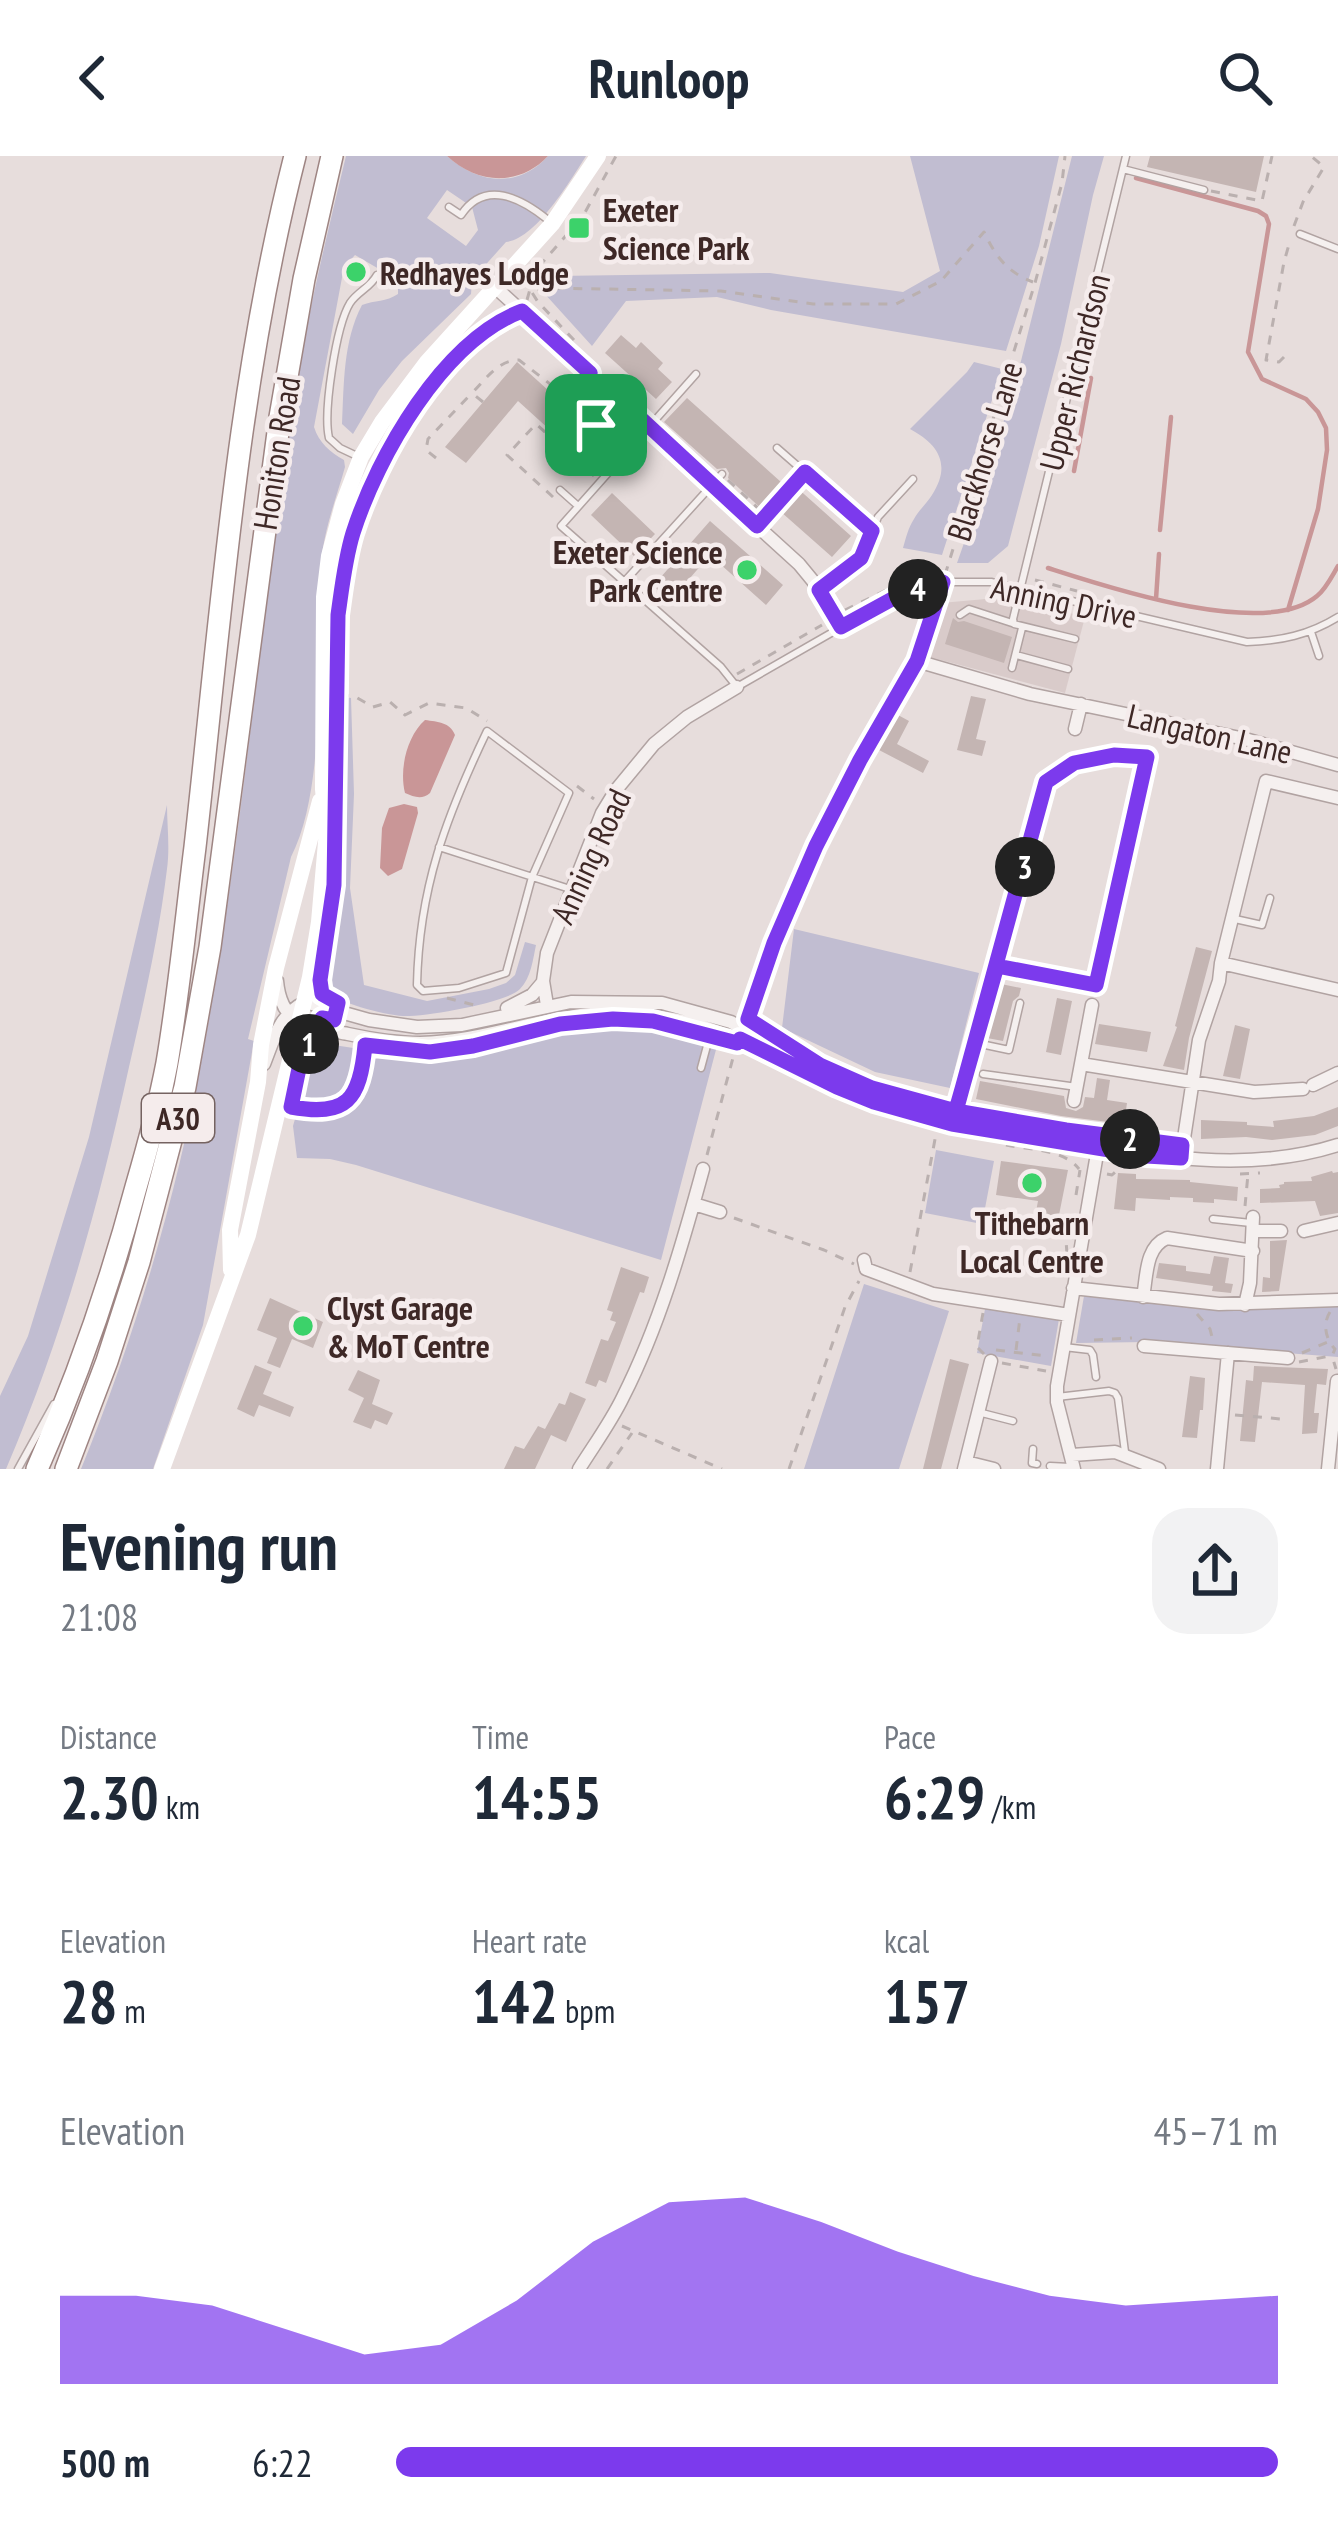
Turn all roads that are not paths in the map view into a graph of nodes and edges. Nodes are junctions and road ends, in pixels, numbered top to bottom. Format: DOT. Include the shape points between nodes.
graph roads {
  1 [pos="295,156"];
  2 [pos="332,156"];
  3 [pos="598,156"];
  4 [pos="1126,156"];
  5 [pos="1123,169"];
  6 [pos="1204,190"];
  7 [pos="448,207"];
  8 [pos="553,224"];
  9 [pos="1300,234"];
  10 [pos="1338,249"];
  11 [pos="377,275"];
  12 [pos="495,286"];
  13 [pos="590,373"];
  14 [pos="696,374"];
  15 [pos="637,415"];
  16 [pos="650,427"];
  17 [pos="777,448"];
  18 [pos="361,457"];
  19 [pos="913,479"];
  20 [pos="718,480"];
  21 [pos="556,494"];
  22 [pos="578,506"];
  23 [pos="872,531"];
  24 [pos="624,582"];
  25 [pos="1021,588"];
  26 [pos="819,590"];
  27 [pos="960,615"];
  28 [pos="1338,617"];
  29 [pos="841,618"];
  30 [pos="1018,626"];
  31 [pos="1311,632"];
  32 [pos="1075,639"];
  33 [pos="1016,655"];
  34 [pos="1319,656"];
  35 [pos="917,661"];
  36 [pos="1012,668"];
  37 [pos="1068,669"];
  38 [pos="734,682"];
  39 [pos="1081,704"];
  40 [pos="1075,729"];
  41 [pos="1338,765"];
  42 [pos="323,789"];
  43 [pos="1338,798"];
  44 [pos="439,848"];
  45 [pos="532,877"];
  46 [pos="570,889"];
  47 [pos="1270,898"];
  48 [pos="1232,918"];
  49 [pos="1221,963"];
  50 [pos="997,966"];
  51 [pos="276,968"];
  52 [pos="543,981"];
  53 [pos="1338,990"];
  54 [pos="305,1002"];
  55 [pos="1020,1003"];
  56 [pos="547,1005"];
  57 [pos="1092,1005"];
  58 [pos="585,1015"];
  59 [pos="294,1018"];
  60 [pos="713,1022"];
  61 [pos="535,1023"];
  62 [pos="451,1024"];
  63 [pos="976,1043"];
  64 [pos="1081,1064"];
  65 [pos="700,1068"];
  66 [pos="1338,1073"];
  67 [pos="983,1074"];
  68 [pos="258,1082"];
  69 [pos="1190,1082"];
  70 [pos="1075,1094"];
  71 [pos="952,1124"];
  72 [pos="1338,1145"];
  73 [pos="1099,1148"];
  74 [pos="1181,1158"];
  75 [pos="703,1169"];
  76 [pos="694,1204"];
  77 [pos="723,1214"];
  78 [pos="1213,1219"];
  79 [pos="1251,1223"];
  80 [pos="1338,1223"];
  81 [pos="1281,1231"];
  82 [pos="1304,1232"];
  83 [pos="1252,1251"];
  84 [pos="865,1264"];
  85 [pos="231,1276"];
  86 [pos="1073,1288"];
  87 [pos="1143,1298"];
  88 [pos="1334,1301"];
  89 [pos="1245,1306"];
  90 [pos="1069,1315"];
  91 [pos="88,1345"];
  92 [pos="1144,1346"];
  93 [pos="1228,1353"];
  94 [pos="1062,1359"];
  95 [pos="1290,1360"];
  96 [pos="991,1361"];
  97 [pos="1096,1377"];
  98 [pos="1337,1381"];
  99 [pos="1057,1397"];
  100 [pos="979,1412"];
  101 [pos="1013,1421"];
  102 [pos="1033,1449"];
  103 [pos="1125,1456"];
  104 [pos="1037,1464"];
  105 [pos="1073,1464"];
  106 [pos="965,1466"];
  107 [pos="1050,1466"];
  108 [pos="17,1469"];
  109 [pos="37,1469"];
  110 [pos="66,1469"];
  111 [pos="162,1469"];
  112 [pos="579,1469"];
  113 [pos="994,1469"];
  114 [pos="1160,1469"];
  115 [pos="1216,1469"];
  116 [pos="1328,1469"];
  1 -- 91 [label="highway, Honiton Road / A30" via="269,264 232,500 166,1065"];
  2 -- 110 [label="highway, Honiton Road / A30" via="280,418 185,1087 139,1262"];
  3 -- 8 [label="street"];
  4 -- 5 [label="lane, Upper Richardson"];
  5 -- 6 [label="lane"];
  5 -- 25 [label="lane, Upper Richardson"];
  7 -- 8 [label="lane" via="461,215 474,200 501,195"];
  8 -- 12 [label="street"];
  9 -- 10 [label="lane"];
  11 -- 18 [label="lane" via="350,303 326,410 329,438"];
  12 -- 13 [label="street"];
  12 -- 18 [label="street" via="427,362"];
  13 -- 15 [label="street"];
  13 -- 15 [label="lane" via="573,402 596,425 609,431"];
  14 -- 16 [label="lane"];
  15 -- 16 [label="street"];
  16 -- 20 [label="street"];
  16 -- 22 [label="lane"];
  17 -- 23 [label="lane"];
  18 -- 42 [label="street" via="324,597"];
  19 -- 23 [label="lane"];
  20 -- 24 [label="lane"];
  20 -- 26 [label="street"];
  21 -- 22 [label="lane"];
  22 -- 24 [label="lane" via="561,526"];
  23 -- 26 [label="lane" via="861,558"];
  24 -- 38 [label="lane"];
  25 -- 29 [label="lane, Anning Drive" via="943,582"];
  25 -- 30 [label="lane, Upper Richardson"];
  25 -- 31 [label="lane, Anning Drive" via="1247,642"];
  26 -- 29 [label="street"];
  27 -- 30 [label="lane" via="969,609"];
  28 -- 31 [label="lane, Anning Drive"];
  29 -- 38 [label="lane, Anning Drive"];
  30 -- 32 [label="lane"];
  30 -- 33 [label="lane, Upper Richardson"];
  31 -- 34 [label="lane"];
  33 -- 36 [label="lane, Upper Richardson"];
  33 -- 37 [label="lane"];
  35 -- 39 [label="street, Langaton Lane"];
  38 -- 46 [label="street, Anning Road" via="630,771"];
  39 -- 40 [label="street, Langaton Lane"];
  39 -- 41 [label="street, Langaton Lane"];
  42 -- 51 [label="street"];
  42 -- 54 [label="street" via="325,866"];
  43 -- 48 [label="street" via="1266,782"];
  44 -- 45 [label="lane"];
  44 -- 45 [label="lane" via="487,731 569,793"];
  44 -- 45 [label="lane" via="418,960 423,991 506,973"];
  45 -- 46 [label="lane"];
  46 -- 52 [label="street, Anning Road"];
  47 -- 48 [label="lane" via="1262,925"];
  48 -- 49 [label="street"];
  49 -- 53 [label="street"];
  49 -- 69 [label="street"];
  50 -- 50 [label="street" via="1046,782 1074,763 1147,757 1096,985"];
  50 -- 63 [label="street"];
  51 -- 59 [label="street" via="282,1005"];
  51 -- 68 [label="street"];
  52 -- 56 [label="street, Anning Road"];
  52 -- 62 [label="street" via="514,1006"];
  54 -- 59 [label="street"];
  54 -- 62 [label="street" via="393,1024"];
  55 -- 63 [label="lane" via="1009,1050"];
  56 -- 58 [label="street"];
  56 -- 60 [label="street" via="634,1001"];
  56 -- 61 [label="street"];
  56 -- 62 [label="street"];
  57 -- 64 [label="street"];
  58 -- 60 [label="street"];
  58 -- 61 [label="street"];
  59 -- 61 [label="street" via="366,1038 420,1042"];
  59 -- 68 [label="street" via="275,1031"];
  59 -- 85 [label="street" via="248,1235"];
  60 -- 65 [label="lane"];
  60 -- 71 [label="street" via="787,1054 837,1087"];
  63 -- 71 [label="street"];
  64 -- 69 [label="street"];
  64 -- 70 [label="street"];
  66 -- 69 [label="street" via="1308,1087 1254,1092"];
  67 -- 70 [label="lane"];
  68 -- 85 [label="street" via="230,1230"];
  69 -- 74 [label="street"];
  71 -- 73 [label="street"];
  72 -- 74 [label="street" via="1247,1160"];
  73 -- 74 [label="street"];
  73 -- 86 [label="street"];
  75 -- 76 [label="street"];
  76 -- 77 [label="street"];
  76 -- 112 [label="street" via="639,1364"];
  78 -- 79 [label="lane"];
  79 -- 81 [label="street"];
  79 -- 83 [label="street"];
  80 -- 82 [label="street"];
  83 -- 87 [label="street" via="1162,1240 1150,1253"];
  83 -- 89 [label="street"];
  84 -- 90 [label="street" via="933,1294"];
  85 -- 111 [label="street"];
  86 -- 87 [label="street"];
  86 -- 90 [label="street"];
  87 -- 89 [label="street"];
  88 -- 89 [label="street"];
  90 -- 94 [label="street"];
  91 -- 108 [label="lane"];
  91 -- 109 [label="highway, A30"];
  92 -- 93 [label="street"];
  93 -- 95 [label="street"];
  93 -- 115 [label="street"];
  94 -- 97 [label="lane" via="1090,1350"];
  94 -- 99 [label="street"];
  96 -- 100 [label="street"];
  98 -- 116 [label="street"];
  99 -- 103 [label="lane" via="1115,1393"];
  99 -- 105 [label="street"];
  100 -- 101 [label="lane"];
  100 -- 106 [label="street"];
  102 -- 104 [label="lane"];
  103 -- 105 [label="street"];
  103 -- 114 [label="street"];
  105 -- 107 [label="lane"];
  106 -- 113 [label="street"];
}
